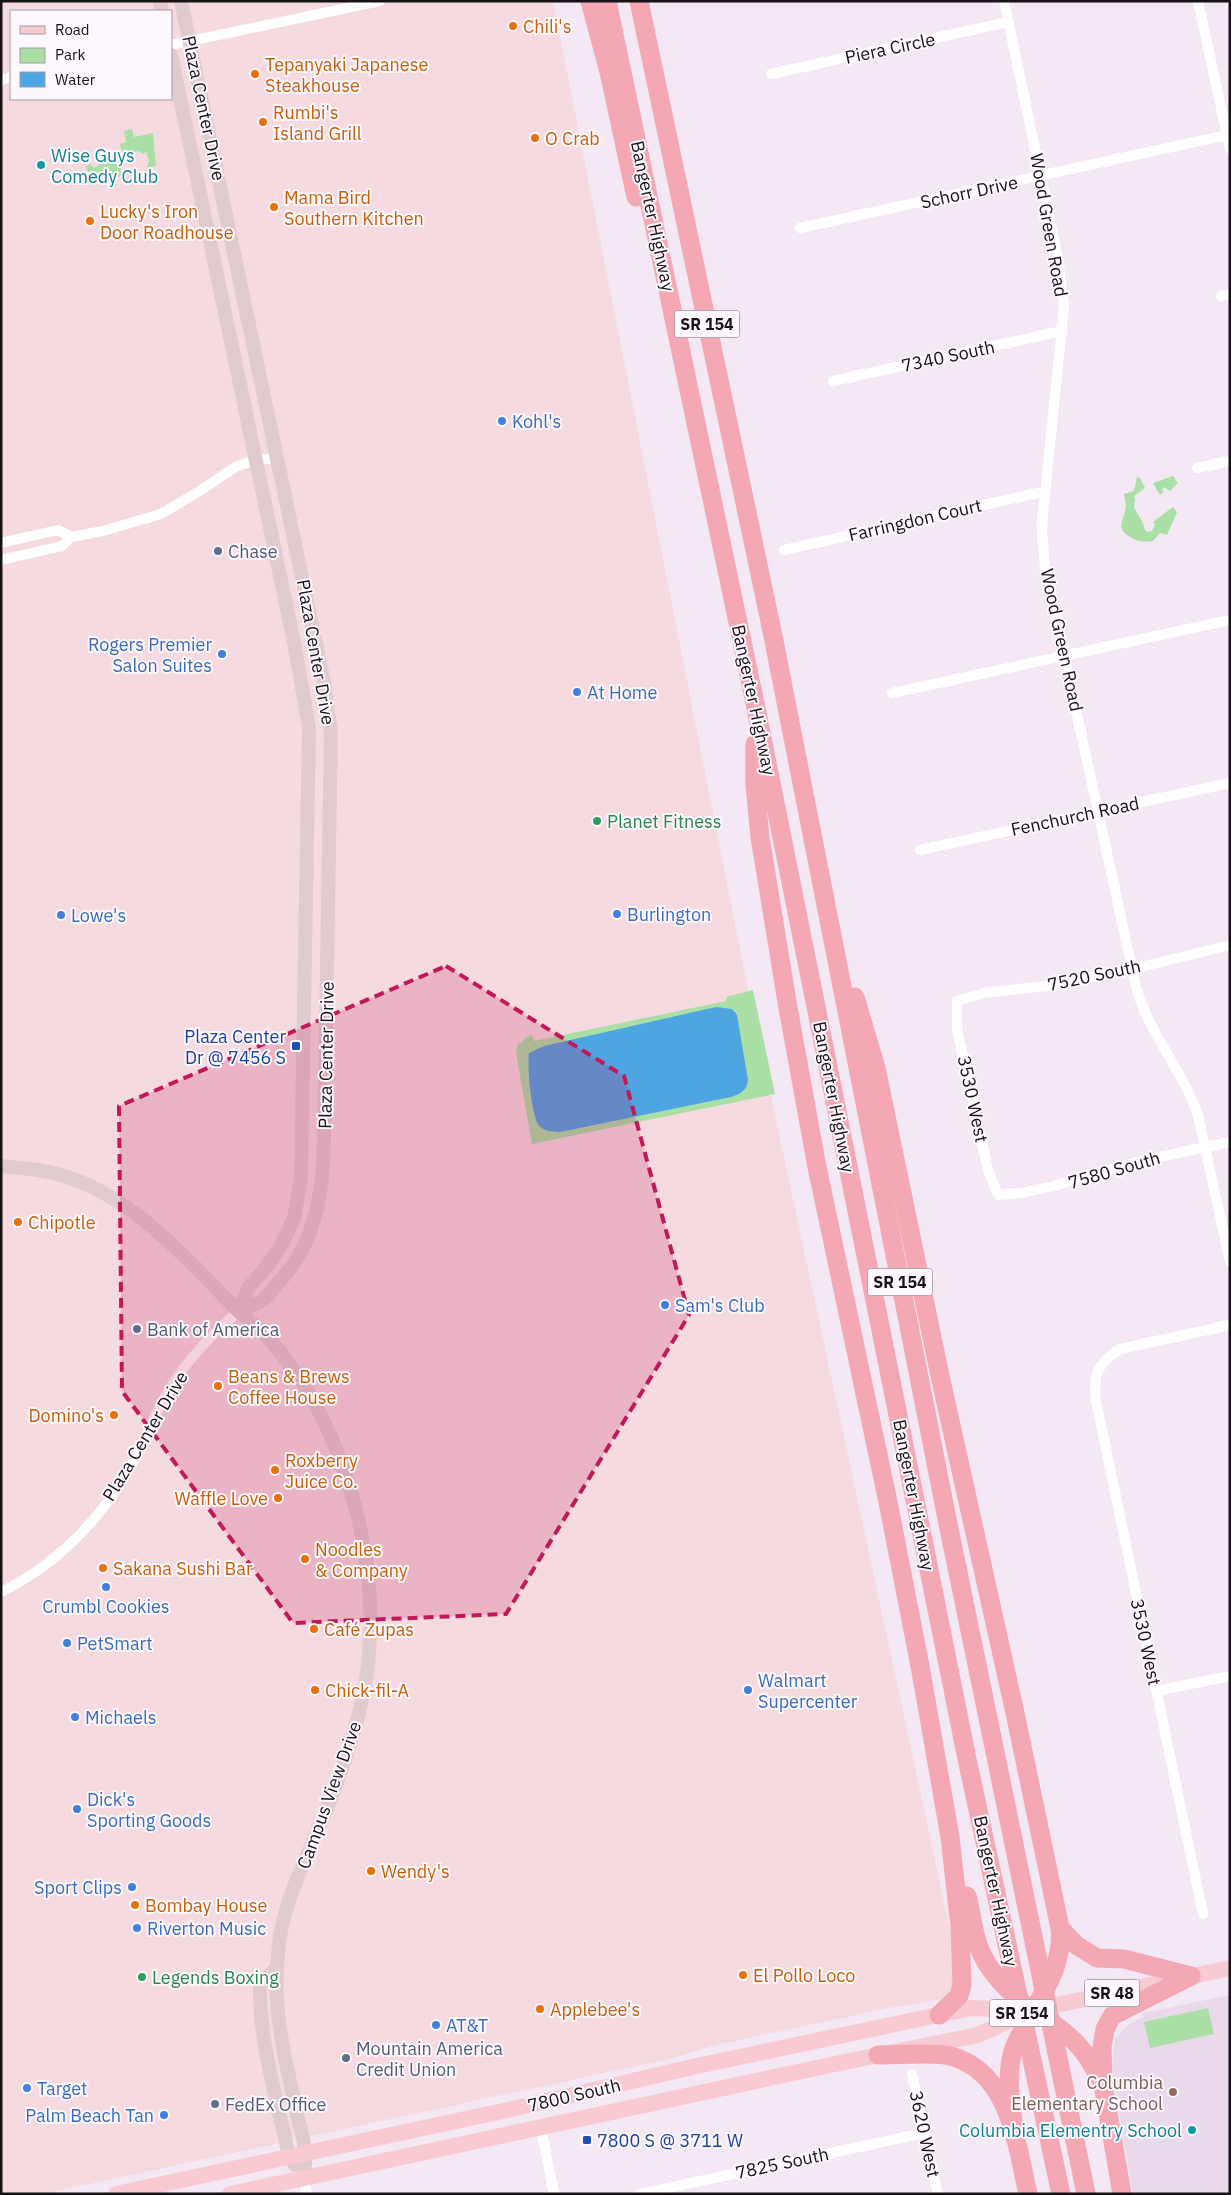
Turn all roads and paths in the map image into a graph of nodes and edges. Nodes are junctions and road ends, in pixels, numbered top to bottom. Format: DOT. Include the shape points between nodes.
graph roads {
  1 [pos="181,1"];
  2 [pos="380,1"];
  3 [pos="590,1"];
  4 [pos="607,1"];
  5 [pos="1004,1"];
  6 [pos="1198,1"];
  7 [pos="641,6"];
  8 [pos="1008,22"];
  9 [pos="190,41"];
  10 [pos="172,45"];
  11 [pos="172,60"];
  12 [pos="771,74"];
  13 [pos="1227,134"];
  14 [pos="1230,149"];
  15 [pos="1041,176"];
  16 [pos="800,228"];
  17 [pos="676,322"];
  18 [pos="1062,331"];
  19 [pos="833,381"];
  20 [pos="278,458"];
  21 [pos="256,460"];
  22 [pos="1230,460"];
  23 [pos="1197,468"];
  24 [pos="1046,491"];
  25 [pos="71,537"];
  26 [pos="1,543"];
  27 [pos="784,550"];
  28 [pos="1,560"];
  29 [pos="1230,620"];
  30 [pos="1064,655"];
  31 [pos="892,693"];
  32 [pos="755,703"];
  33 [pos="1230,783"];
  34 [pos="1099,811"];
  35 [pos="920,850"];
  36 [pos="823,888"];
  37 [pos="1230,946"];
  38 [pos="1132,969"];
  39 [pos="957,1001"];
  40 [pos="1230,1142"];
  41 [pos="1205,1147"];
  42 [pos="1,1166"];
  43 [pos="998,1196"];
  44 [pos="1230,1262"];
  45 [pos="238,1311"];
  46 [pos="1230,1325"];
  47 [pos="1,1592"];
  48 [pos="1230,1676"];
  49 [pos="1156,1691"];
  50 [pos="950,1837"];
  51 [pos="1203,1914"];
  52 [pos="1060,1928"];
  53 [pos="276,1968"];
  54 [pos="1230,1968"];
  55 [pos="1191,1976"];
  56 [pos="1033,2010"];
  57 [pos="939,2015"];
  58 [pos="878,2055"];
  59 [pos="912,2074"];
  60 [pos="1103,2084"];
  61 [pos="540,2128"];
  62 [pos="924,2133"];
  63 [pos="1015,2138"];
  64 [pos="306,2152"];
  65 [pos="289,2156"];
  66 [pos="306,2186"];
  67 [pos="116,2194"];
  68 [pos="230,2194"];
  69 [pos="554,2194"];
  70 [pos="640,2194"];
  71 [pos="938,2194"];
  72 [pos="1028,2194"];
  73 [pos="1061,2194"];
  74 [pos="1086,2194"];
  75 [pos="1122,2194"];
  1 -- 9 [label="street, Plaza Center Drive"];
  2 -- 9 [label="street"];
  3 -- 17 [label="highway" via="641,220"];
  4 -- 17 [label="highway, Bangerter Highway / SR 154"];
  5 -- 8 [label="street, Wood Green Road"];
  6 -- 13 [label="street"];
  7 -- 36 [label="highway, Bangerter Highway / SR 154"];
  8 -- 12 [label="street, Piera Circle"];
  8 -- 15 [label="street, Wood Green Road"];
  9 -- 10 [label="street"];
  9 -- 20 [label="street, Plaza Center Drive"];
  11 -- 21 [label="street, Plaza Center Drive"];
  13 -- 14 [label="street"];
  13 -- 15 [label="street, Schorr Drive"];
  15 -- 16 [label="street, Schorr Drive"];
  15 -- 18 [label="street, Wood Green Road" via="1060,269 1064,306"];
  17 -- 32 [label="highway, Bangerter Highway / SR 154"];
  18 -- 19 [label="street, 7340 South"];
  18 -- 24 [label="street, Wood Green Road"];
  20 -- 21 [label="street"];
  20 -- 45 [label="street, Plaza Center Drive" via="324,682 331,733 323,1178 315,1220 296,1260 261,1301"];
  21 -- 25 [label="street" via="237,466 161,514"];
  21 -- 45 [label="street, Plaza Center Drive" via="309,728 303,1119 301,1176 294,1218 282,1244 248,1288"];
  22 -- 23 [label="street"];
  24 -- 27 [label="street, Farringdon Court"];
  24 -- 30 [label="street, Wood Green Road" via="1042,530 1045,567"];
  25 -- 26 [label="street" via="58,530"];
  25 -- 28 [label="street" via="62,546"];
  29 -- 30 [label="street"];
  30 -- 31 [label="street"];
  30 -- 34 [label="street, Wood Green Road"];
  32 -- 50 [label="highway" via="754,784 788,1008 817,1167 918,1656"];
  32 -- 73 [label="highway, Bangerter Highway / SR 154" via="950,1674"];
  33 -- 34 [label="street, Fenchurch Road"];
  34 -- 35 [label="street, Fenchurch Road"];
  34 -- 38 [label="street, Wood Green Road"];
  36 -- 52 [label="highway" via="876,1068"];
  36 -- 74 [label="highway, Bangerter Highway / SR 154" via="945,1510"];
  37 -- 38 [label="street, 7520 South"];
  38 -- 39 [label="street, 7520 South" via="1054,985 984,993"];
  38 -- 41 [label="street, Wood Green Road" via="1143,1011 1191,1094"];
  39 -- 43 [label="street, 3530 West" via="957,1029 988,1170"];
  40 -- 41 [label="street, 7580 South"];
  41 -- 43 [label="street, 7580 South" via="1136,1162 1057,1186"];
  41 -- 44 [label="street, Wood Green Road"];
  42 -- 45 [label="street, Campus View Drive" via="66,1176 100,1190 166,1237"];
  45 -- 47 [label="street, Plaza Center Drive" via="178,1378 128,1472 91,1523 53,1560"];
  45 -- 53 [label="street, Campus View Drive" via="269,1338 284,1358 308,1394 334,1447 358,1514 370,1605 370,1651 356,1726 340,1775 288,1903 279,1936"];
  46 -- 49 [label="street, 3530 West" via="1120,1349 1106,1358 1098,1369 1094,1384"];
  48 -- 49 [label="street"];
  49 -- 51 [label="street, 3530 West"];
  50 -- 56 [label="highway" via="985,1962 1010,1992"];
  50 -- 57 [label="highway" via="960,1926 962,1985 959,1996"];
  52 -- 55 [label="highway" via="1076,1945 1097,1958 1124,1959"];
  52 -- 56 [label="highway" via="1062,1941 1057,1966"];
  53 -- 64 [label="street, Campus View Drive" via="282,2041"];
  53 -- 65 [label="street" via="260,1985 261,2013"];
  54 -- 55 [label="main road, 7800 South / SR 48"];
  55 -- 56 [label="main road, 7800 South / SR 48"];
  55 -- 60 [label="highway" via="1112,2016 1102,2040"];
  56 -- 57 [label="main road, 7800 South" via="971,2008"];
  56 -- 58 [label="main road, 7800 South" via="978,2035"];
  56 -- 60 [label="highway" via="1073,2038"];
  56 -- 63 [label="highway" via="1013,2048 1008,2070"];
  57 -- 64 [label="main road, 7800 South"];
  58 -- 61 [label="main road, 7800 South"];
  58 -- 63 [label="highway" via="949,2055 968,2063 987,2076 1000,2096"];
  59 -- 62 [label="street, 3620 West"];
  60 -- 75 [label="highway"];
  61 -- 66 [label="main road, 7800 South"];
  61 -- 69 [label="street"];
  62 -- 70 [label="street, 7825 South"];
  62 -- 71 [label="street, 3620 West"];
  63 -- 72 [label="highway"];
  64 -- 65 [label="main road, 7800 South"];
  64 -- 66 [label="street, Campus View Drive"];
  65 -- 66 [label="street"];
  65 -- 67 [label="main road, 7800 South"];
  66 -- 68 [label="main road, 7800 South"];
}
